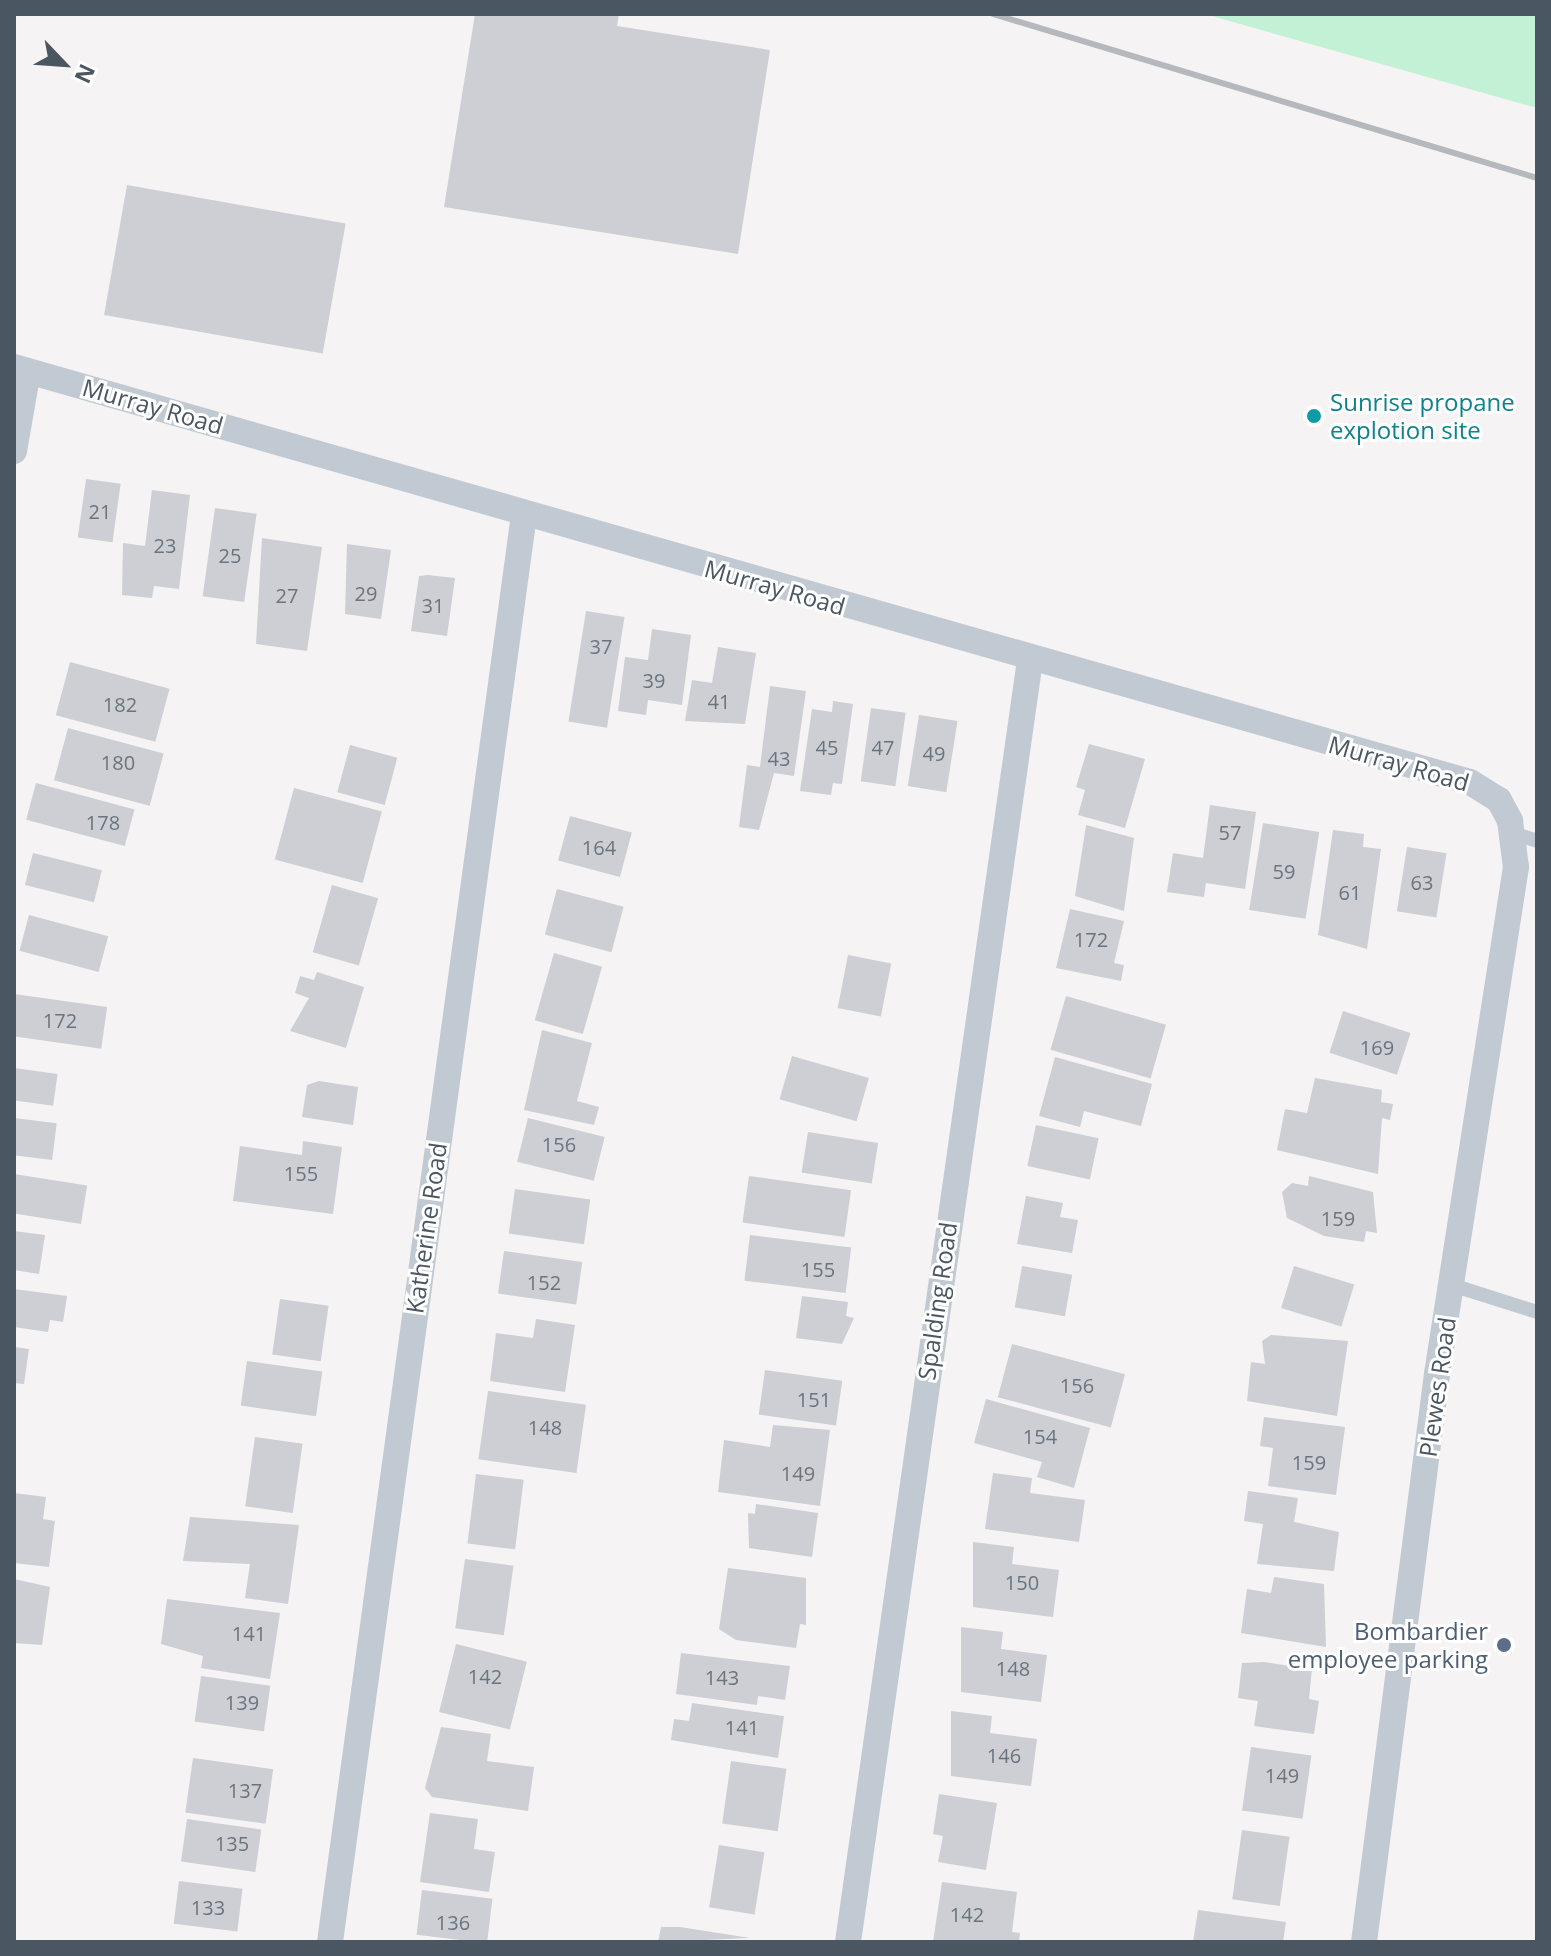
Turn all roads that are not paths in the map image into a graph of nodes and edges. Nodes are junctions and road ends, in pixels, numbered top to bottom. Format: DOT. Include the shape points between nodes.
graph roads {
  1 [pos="21,369"];
  2 [pos="14,451"];
  3 [pos="524,515"];
  4 [pos="1030,660"];
  5 [pos="1525,837"];
  6 [pos="1452,1285"];
  7 [pos="1537,1312"];
  8 [pos="330,1942"];
  9 [pos="848,1942"];
  10 [pos="1364,1942"];
  1 -- 2 [label="street"];
  1 -- 3 [label="street, Murray Road"];
  3 -- 4 [label="street, Murray Road"];
  3 -- 8 [label="street, Katherine Road"];
  4 -- 5 [label="street, Murray Road" via="1481,786 1499,800"];
  4 -- 9 [label="street, Spalding Road"];
  5 -- 6 [label="street, Plewes Road" via="1516,867"];
  6 -- 7 [label="lane"];
  6 -- 10 [label="street, Plewes Road"];
}
